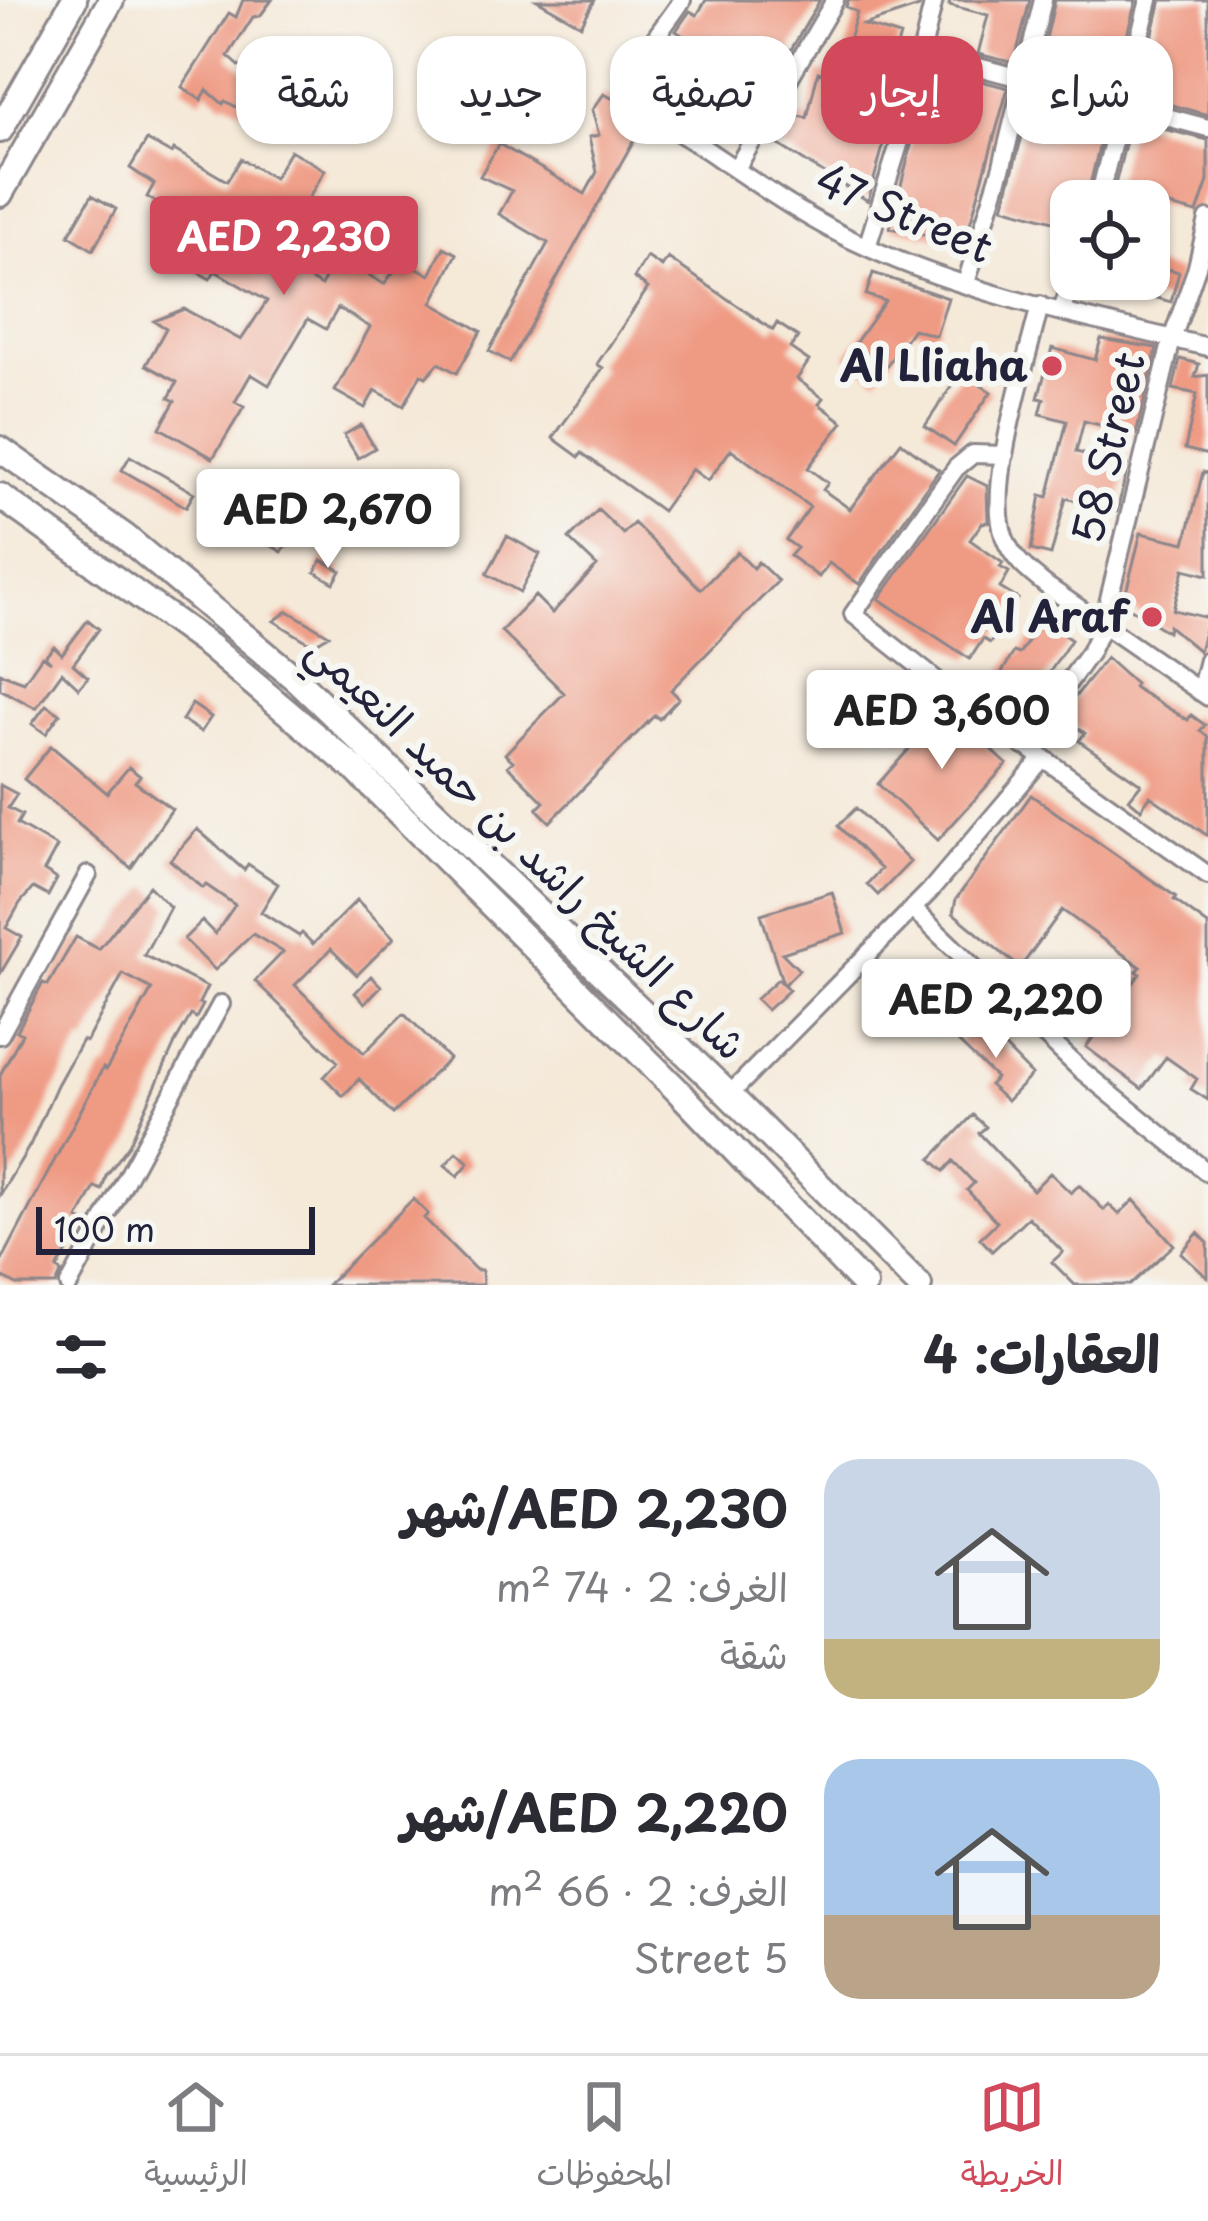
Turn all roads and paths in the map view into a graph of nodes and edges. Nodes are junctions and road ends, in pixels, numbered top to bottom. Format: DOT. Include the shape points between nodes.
graph roads {
  1 [pos="74,0"];
  2 [pos="111,0"];
  3 [pos="682,0"];
  4 [pos="835,0"];
  5 [pos="934,0"];
  6 [pos="1042,0"];
  7 [pos="1150,0"];
  8 [pos="926,36"];
  9 [pos="1033,36"];
  10 [pos="1141,36"];
  11 [pos="1173,119"];
  12 [pos="1208,128"];
  13 [pos="0,130"];
  14 [pos="899,144"];
  15 [pos="1008,144"];
  16 [pos="1113,144"];
  17 [pos="736,169"];
  18 [pos="1104,180"];
  19 [pos="0,194"];
  20 [pos="1208,219"];
  21 [pos="867,247"];
  22 [pos="966,283"];
  23 [pos="1066,300"];
  24 [pos="1040,305"];
  25 [pos="1062,310"];
  26 [pos="1172,338"];
  27 [pos="1208,347"];
  28 [pos="4,450"];
  29 [pos="1005,455"];
  30 [pos="0,496"];
  31 [pos="1103,624"];
  32 [pos="1208,660"];
  33 [pos="1204,694"];
  34 [pos="1023,746"];
  35 [pos="1042,759"];
  36 [pos="88,875"];
  37 [pos="1208,875"];
  38 [pos="913,909"];
  39 [pos="221,1004"];
  40 [pos="7,1007"];
  41 [pos="0,1036"];
  42 [pos="729,1095"];
  43 [pos="1208,1173"];
  44 [pos="784,1205"];
  45 [pos="914,1280"];
  46 [pos="69,1285"];
  47 [pos="864,1285"];
  1 -- 13 [label="main road"];
  2 -- 19 [label="main road"];
  3 -- 17 [label="street, 47 Street" via="643,58 638,85 649,109"];
  4 -- 17 [label="street"];
  5 -- 8 [label="street"];
  6 -- 9 [label="street"];
  7 -- 10 [label="street"];
  11 -- 12 [label="street"];
  14 -- 21 [label="street"];
  15 -- 22 [label="street"];
  16 -- 18 [label="street"];
  17 -- 21 [label="street, 47 Street"];
  20 -- 26 [label="street, 58 Street"];
  21 -- 22 [label="street, 47 Street"];
  22 -- 24 [label="street, 47 Street"];
  23 -- 25 [label="street"];
  24 -- 25 [label="street, 47 Street"];
  24 -- 29 [label="street"];
  25 -- 26 [label="street, 47 Street"];
  26 -- 27 [label="street, 47 Street"];
  26 -- 31 [label="street, 58 Street"];
  28 -- 42 [label="main road, شارع الشيخ راشد بن حميد النعيمي" via="124,536 297,680"];
  29 -- 31 [label="street" via="1000,518 1009,548"];
  29 -- 34 [label="street" via="973,454 956,468 853,614"];
  30 -- 44 [label="main road, شارع الشيخ راشد بن حميد النعيمي" via="209,646 340,756"];
  31 -- 33 [label="street"];
  31 -- 34 [label="street, 58 Street"];
  32 -- 33 [label="street"];
  34 -- 35 [label="street"];
  35 -- 37 [label="street"];
  35 -- 38 [label="street"];
  36 -- 40 [label="street"];
  38 -- 42 [label="street"];
  38 -- 43 [label="street" via="1081,1070"];
  39 -- 46 [label="street"];
  40 -- 41 [label="street"];
  42 -- 45 [label="main road, شارع الشيخ راشد بن حميد النعيمي"];
  44 -- 45 [label="main road" via="783,1190 801,1184"];
  44 -- 47 [label="main road, شارع الشيخ راشد بن حميد النعيمي"];
}
